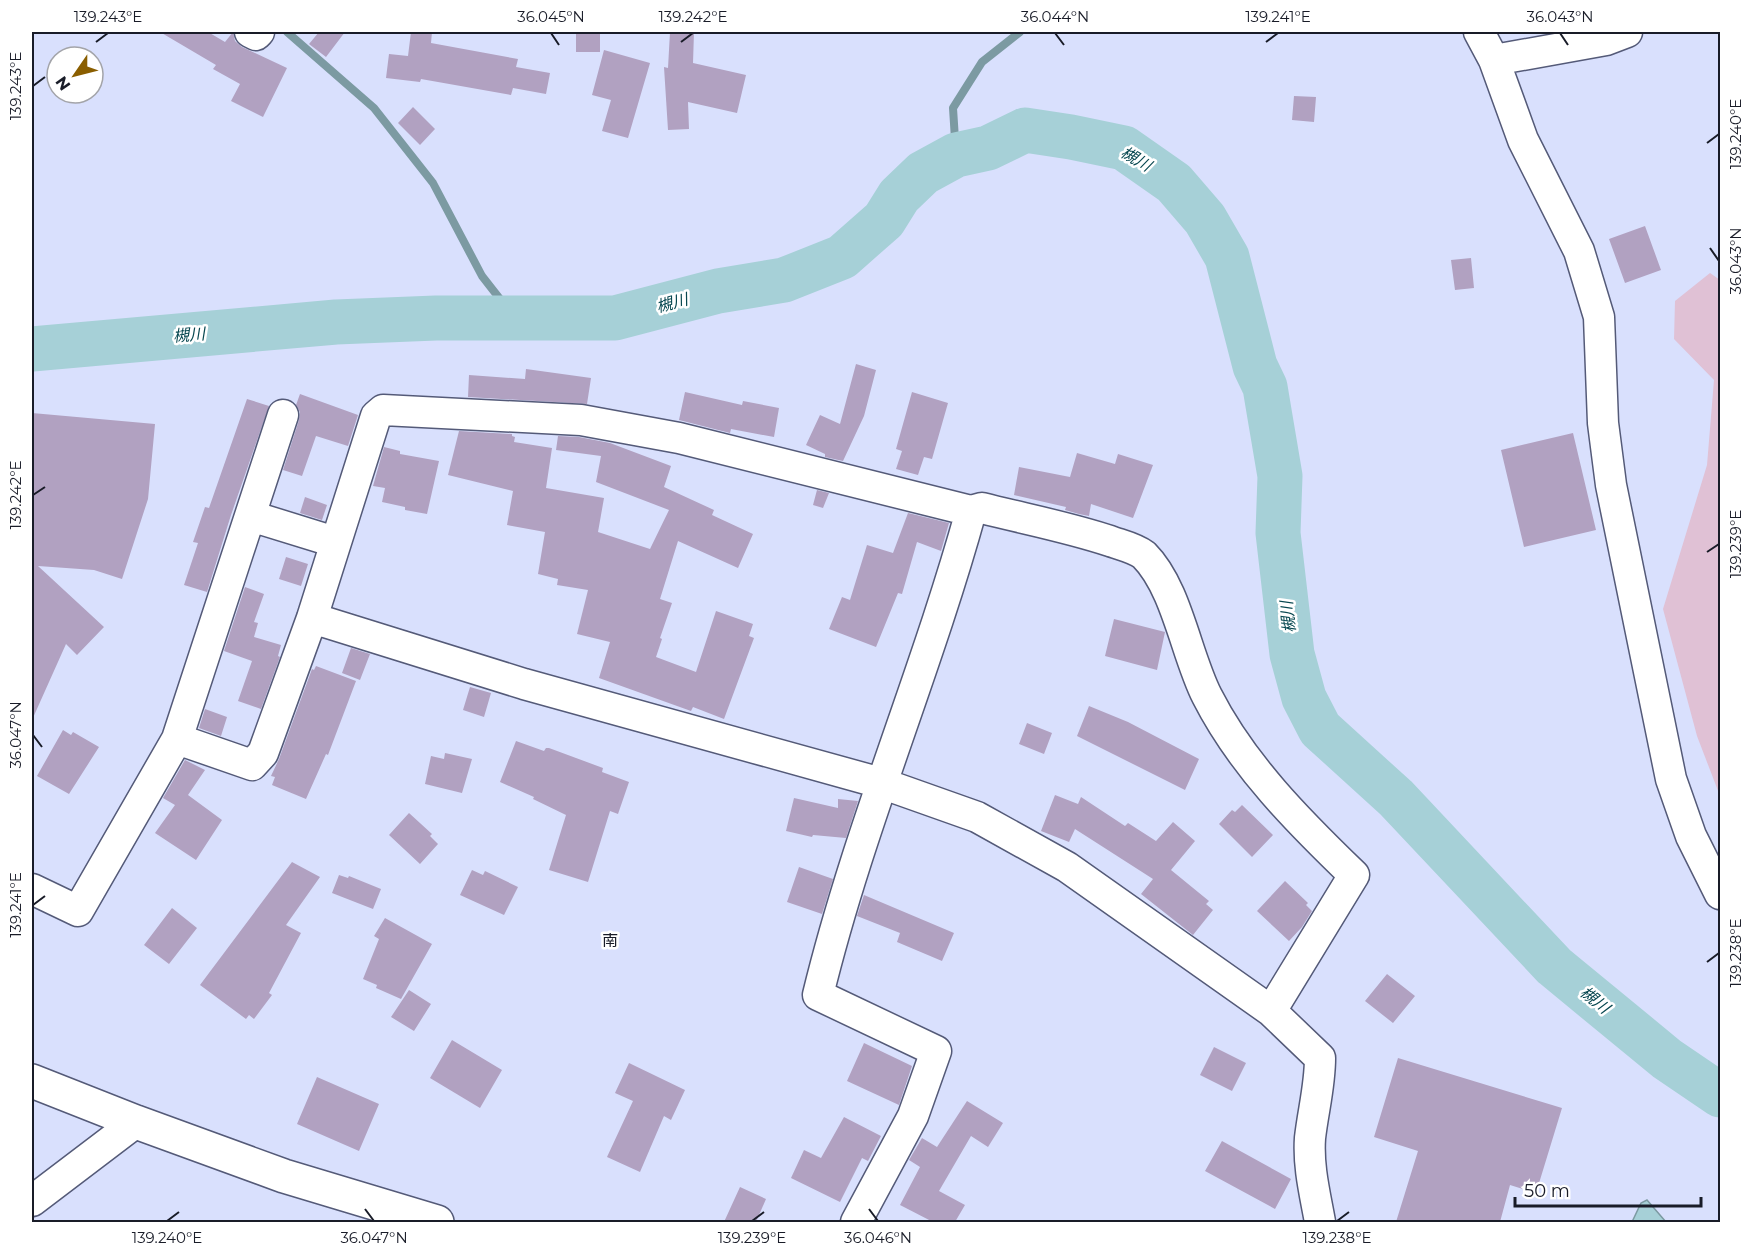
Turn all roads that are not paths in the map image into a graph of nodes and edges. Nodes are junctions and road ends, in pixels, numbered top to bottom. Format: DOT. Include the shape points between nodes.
graph roads {
  1 [pos="250,32"];
  2 [pos="259,32"];
  3 [pos="1479,32"];
  4 [pos="1627,32"];
  5 [pos="1494,60"];
  6 [pos="283,415"];
  7 [pos="971,511"];
  8 [pos="250,516"];
  9 [pos="335,542"];
  10 [pos="312,618"];
  11 [pos="177,739"];
  12 [pos="881,783"];
  13 [pos="32,889"];
  14 [pos="1720,894"];
  15 [pos="1271,1011"];
  16 [pos="32,1081"];
  17 [pos="136,1122"];
  18 [pos="32,1201"];
  19 [pos="437,1222"];
  20 [pos="856,1222"];
  21 [pos="1320,1222"];
  1 -- 2 [label="street"];
  3 -- 5 [label="street"];
  4 -- 5 [label="street" via="1606,40"];
  5 -- 14 [label="street" via="1523,140 1579,252 1599,317 1603,423 1611,485 1671,779 1691,836"];
  6 -- 8 [label="street"];
  7 -- 9 [label="street" via="679,438 581,420 383,410 376,416"];
  7 -- 12 [label="street" via="951,583"];
  7 -- 15 [label="street" via="982,508 1083,532 1143,555 1164,584 1206,695 1240,753 1309,832 1354,875"];
  8 -- 9 [label="street"];
  8 -- 11 [label="street"];
  9 -- 10 [label="street"];
  10 -- 11 [label="street" via="263,753 252,765"];
  10 -- 12 [label="street" via="524,684"];
  11 -- 13 [label="street" via="78,911"];
  12 -- 15 [label="street" via="977,817 1067,867"];
  12 -- 20 [label="street" via="833,933 818,994 936,1051 913,1116"];
  15 -- 21 [label="street" via="1320,1058 1310,1167"];
  16 -- 17 [label="street"];
  17 -- 18 [label="street"];
  17 -- 19 [label="street" via="284,1176"];
}
